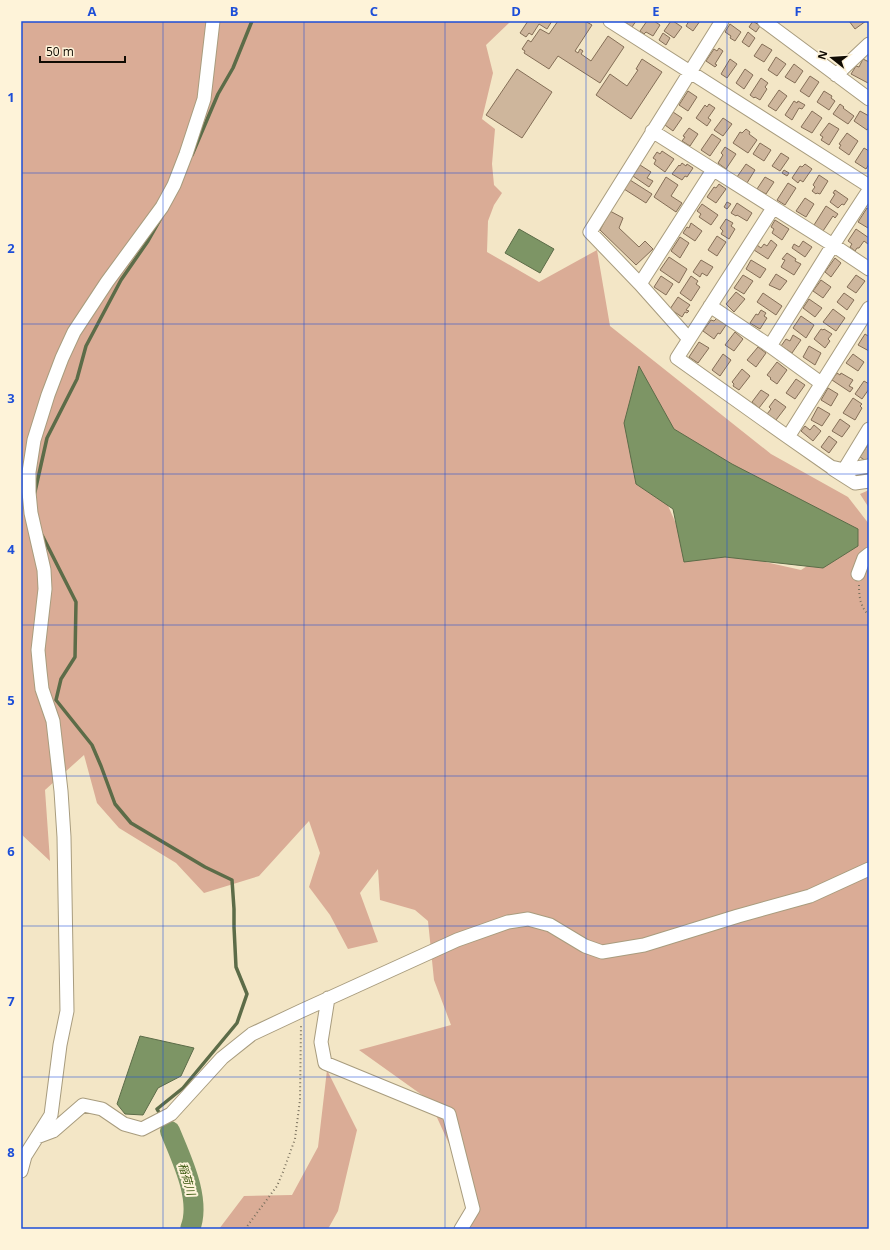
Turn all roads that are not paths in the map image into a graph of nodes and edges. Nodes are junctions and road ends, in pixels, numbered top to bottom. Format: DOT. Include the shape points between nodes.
graph roads {
  1 [pos="213,21"];
  2 [pos="610,21"];
  3 [pos="722,21"];
  4 [pos="764,21"];
  5 [pos="869,44"];
  6 [pos="691,72"];
  7 [pos="836,75"];
  8 [pos="869,99"];
  9 [pos="652,131"];
  10 [pos="713,170"];
  11 [pos="869,186"];
  12 [pos="869,190"];
  13 [pos="773,208"];
  14 [pos="833,245"];
  15 [pos="869,269"];
  16 [pos="640,284"];
  17 [pos="710,306"];
  18 [pos="869,308"];
  19 [pos="689,339"];
  20 [pos="770,346"];
  21 [pos="821,383"];
  22 [pos="869,429"];
  23 [pos="788,437"];
  24 [pos="869,466"];
  25 [pos="837,468"];
  26 [pos="869,481"];
  27 [pos="869,554"];
  28 [pos="858,574"];
  29 [pos="869,869"];
  30 [pos="328,998"];
  31 [pos="37,1137"];
  32 [pos="21,1171"];
  33 [pos="461,1229"];
  1 -- 31 [label="street" via="204,98 174,185 162,207 74,332 48,395 34,440 29,492 31,513 44,570 45,589 38,650 42,689 53,721 61,791 67,1011 51,1114"];
  2 -- 6 [label="street"];
  3 -- 6 [label="street"];
  4 -- 7 [label="street"];
  5 -- 7 [label="street"];
  6 -- 9 [label="street"];
  6 -- 11 [label="street"];
  7 -- 8 [label="street"];
  9 -- 10 [label="street"];
  9 -- 16 [label="street" via="590,232"];
  10 -- 13 [label="street"];
  10 -- 16 [label="street"];
  12 -- 14 [label="street"];
  13 -- 14 [label="street"];
  13 -- 17 [label="street"];
  14 -- 15 [label="street"];
  14 -- 20 [label="street"];
  16 -- 19 [label="street"];
  17 -- 19 [label="street"];
  17 -- 20 [label="street"];
  18 -- 21 [label="street"];
  19 -- 23 [label="street" via="677,358"];
  20 -- 21 [label="street"];
  21 -- 23 [label="street"];
  22 -- 25 [label="street"];
  23 -- 25 [label="street"];
  24 -- 25 [label="street"];
  25 -- 26 [label="street" via="841,475 854,483"];
  27 -- 28 [label="street" via="864,558"];
  29 -- 30 [label="street" via="810,896 644,945 602,952 586,946 550,925 528,919 508,922 457,940"];
  30 -- 31 [label="street" via="252,1034 222,1058 171,1114 142,1129 124,1124 102,1109 83,1105 53,1131"];
  30 -- 33 [label="street" via="321,1042 326,1063 449,1114 473,1209"];
  31 -- 32 [label="street" via="25,1156"];
}
